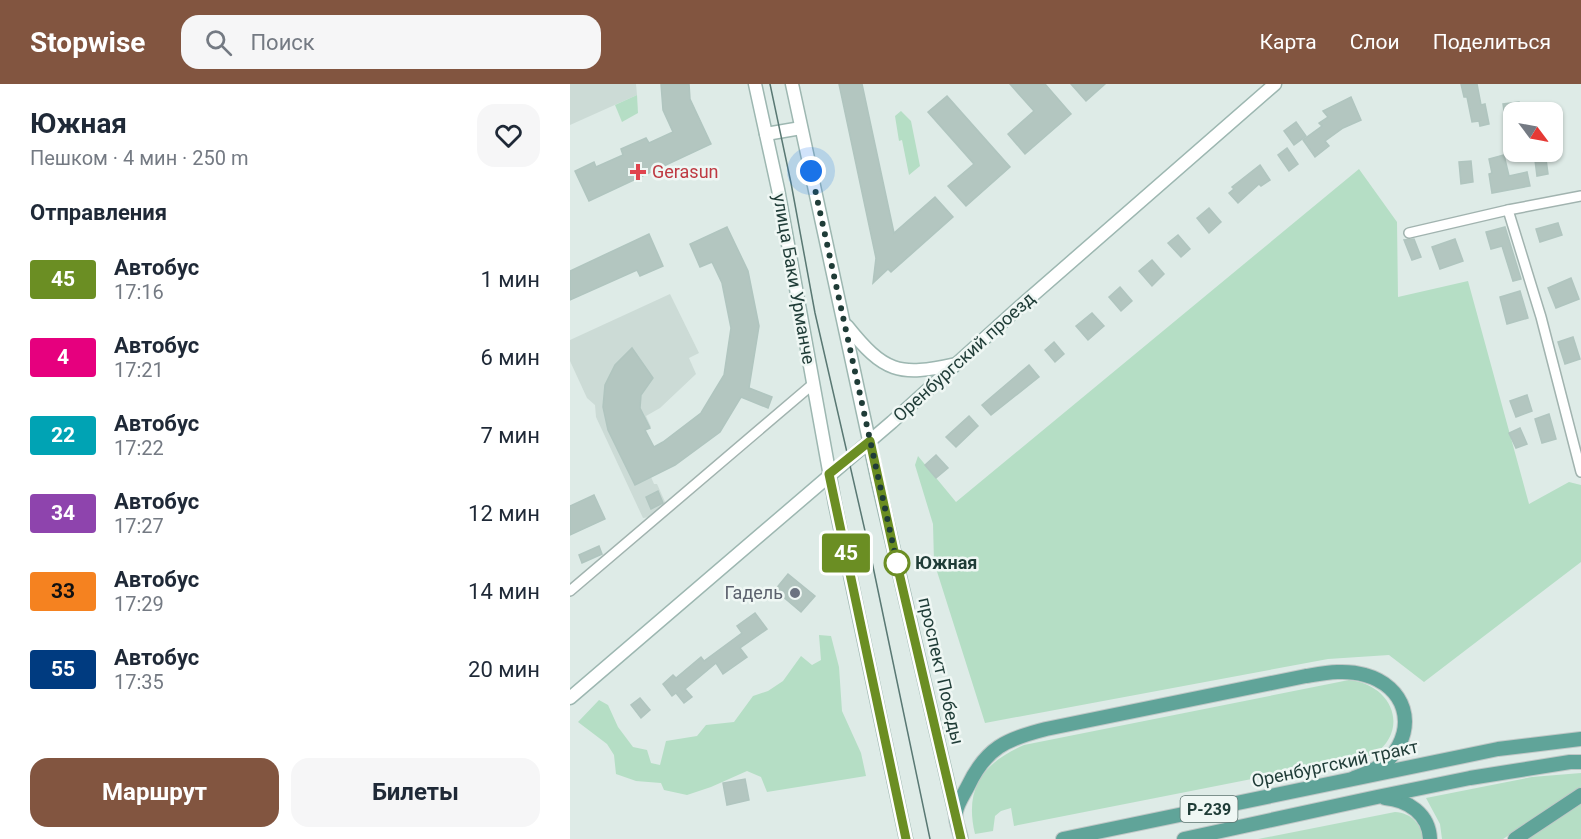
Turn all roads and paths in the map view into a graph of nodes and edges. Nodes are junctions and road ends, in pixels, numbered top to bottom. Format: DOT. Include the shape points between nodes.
graph roads {
  1 [pos="755,84"];
  2 [pos="792,84"];
  3 [pos="1275,84"];
  4 [pos="801,128"];
  5 [pos="766,134"];
  6 [pos="1581,196"];
  7 [pos="1508,210"];
  8 [pos="1409,233"];
  9 [pos="844,324"];
  10 [pos="957,364"];
  11 [pos="813,384"];
  12 [pos="870,441"];
  13 [pos="1581,472"];
  14 [pos="829,474"];
  15 [pos="570,591"];
  16 [pos="570,697"];
  17 [pos="1581,739"];
  18 [pos="1581,762"];
  19 [pos="1354,778"];
  20 [pos="1581,795"];
  21 [pos="1377,796"];
  22 [pos="955,813"];
  23 [pos="906,839"];
  24 [pos="961,839"];
  25 [pos="1063,839"];
  26 [pos="1184,839"];
  27 [pos="1430,839"];
  28 [pos="1515,839"];
  1 -- 5 [label="main road, улица Баки Урманче"];
  2 -- 4 [label="main road, улица Баки Урманче"];
  3 -- 10 [label="main road, Оренбургский проезд"];
  4 -- 5 [label="main road"];
  4 -- 9 [label="main road, улица Баки Урманче"];
  5 -- 11 [label="main road, улица Баки Урманче"];
  6 -- 7 [label="street"];
  7 -- 8 [label="street"];
  7 -- 13 [label="street" via="1541,316"];
  9 -- 10 [label="main road" via="873,356 893,367 922,371"];
  9 -- 12 [label="main road, улица Баки Урманче"];
  10 -- 12 [label="main road, Оренбургский проезд"];
  11 -- 14 [label="main road, улица Баки Урманче"];
  11 -- 15 [label="street"];
  12 -- 14 [label="main road, Оренбургский проезд"];
  12 -- 22 [label="main road, проспект Победы"];
  14 -- 16 [label="main road, Оренбургский проезд"];
  14 -- 23 [label="main road"];
  17 -- 19 [label="main road, Оренбургский тракт / Р-239" via="1498,749"];
  18 -- 21 [label="main road, Р-239"];
  19 -- 22 [label="main road" via="1372,771 1390,757 1403,735 1404,712 1395,693 1378,680 1356,673 1330,672 1016,737 982,760"];
  19 -- 25 [label="main road, Оренбургский тракт / Р-239"];
  20 -- 28 [label="main road"];
  21 -- 26 [label="main road, Р-239"];
  21 -- 27 [label="main road" via="1396,799 1415,809 1427,823"];
  22 -- 24 [label="main road, проспект Победы"];
}
